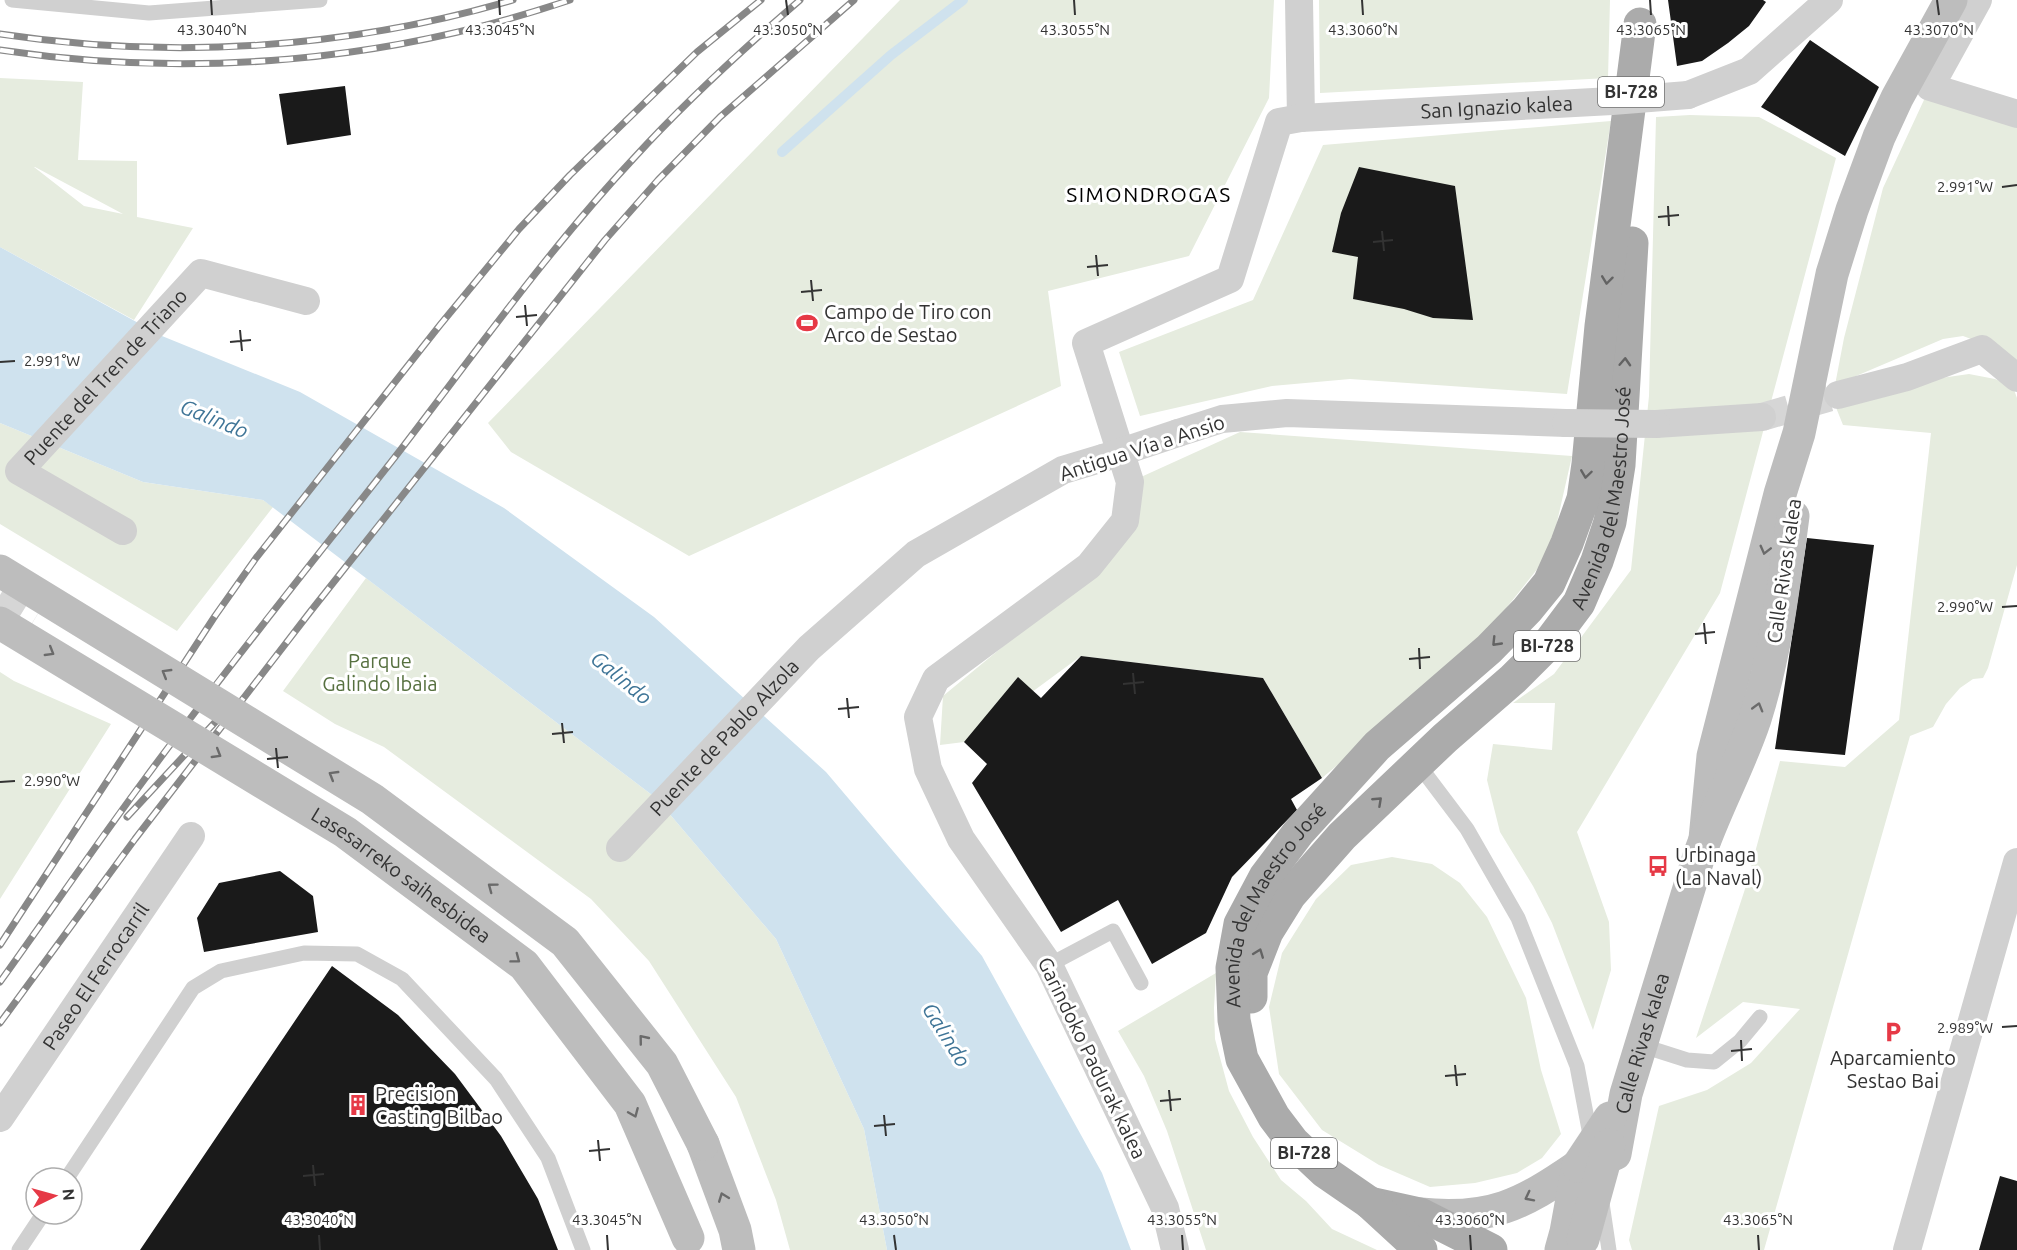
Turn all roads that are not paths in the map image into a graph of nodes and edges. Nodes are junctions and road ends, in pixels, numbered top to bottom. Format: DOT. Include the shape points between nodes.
graph roads {
  1 [pos="12,0"];
  2 [pos="321,0"];
  3 [pos="1299,0"];
  4 [pos="1829,0"];
  5 [pos="1951,0"];
  6 [pos="1978,0"];
  7 [pos="1640,12"];
  8 [pos="2017,114"];
  9 [pos="1290,120"];
  10 [pos="1629,159"];
  11 [pos="306,301"];
  12 [pos="2017,378"];
  13 [pos="1838,395"];
  14 [pos="1762,417"];
  15 [pos="123,531"];
  16 [pos="0,571"];
  17 [pos="0,623"];
  18 [pos="809,648"];
  19 [pos="1418,764"];
  20 [pos="191,836"];
  21 [pos="620,848"];
  22 [pos="2017,862"];
  23 [pos="1049,965"];
  24 [pos="1141,983"];
  25 [pos="1760,1017"];
  26 [pos="1640,1045"];
  27 [pos="1258,1085"];
  28 [pos="0,1118"];
  29 [pos="1615,1131"];
  30 [pos="75,1166"];
  31 [pos="1578,1166"];
  32 [pos="1370,1203"];
  33 [pos="1420,1214"];
  34 [pos="35,1226"];
  35 [pos="688,1244"];
  36 [pos="1585,1248"];
  37 [pos="19,1250"];
  38 [pos="583,1250"];
  39 [pos="739,1250"];
  40 [pos="1175,1250"];
  41 [pos="1421,1250"];
  42 [pos="1491,1250"];
  43 [pos="1907,1250"];
  1 -- 2 [label="lane" via="149,13"];
  3 -- 9 [label="street"];
  4 -- 9 [label="street, San Ignazio kalea, bridge" via="1749,71 1689,95"];
  5 -- 26 [label="main road, Calle Rivas kalea" via="1897,98 1852,210 1833,274 1799,433 1713,756 1705,840"];
  6 -- 8 [label="street" via="1930,87"];
  7 -- 10 [label="main road, BI-728"];
  9 -- 23 [label="street, Garindoko Padurak kalea" via="1230,279 1086,343 1130,482 1125,521 1089,566 936,679 918,717 928,769 961,838"];
  19 -- 10 [label="main road, Avenida del Maestro José / BI-728, one-way" via="1549,643 1579,603 1597,561 1610,522 1619,465"];
  10 -- 27 [label="main road, Avenida del Maestro José / BI-728, one-way" via="1601,326 1583,499 1567,543 1549,583 1527,610 1489,650 1377,746 1298,833 1265,877 1240,924 1233,968 1234,1020 1242,1059"];
  11 -- 15 [label="street, Puente del Tren de Triano" via="201,273 19,471"];
  12 -- 13 [label="street" via="1982,349 1907,377"];
  14 -- 18 [label="street, Antigua Vía a Ansio, bridge" via="1656,424 1287,413 1222,419 1064,470 916,554"];
  39 -- 16 [label="main road, one-way, bridge" via="703,1144 662,1064 565,942 372,799"];
  17 -- 35 [label="main road, Lasesarreko saihesbidea, one-way, bridge" via="345,832 524,965 630,1104"];
  18 -- 21 [label="street, Puente de Pablo Alzola"];
  27 -- 19 [label="main road, Avenida del Maestro José / BI-728, one-way" via="1250,1031 1251,973 1267,932 1290,895 1342,836"];
  19 -- 36 [label="lane" via="1467,829 1518,918 1577,1066 1595,1160"];
  20 -- 28 [label="street, Paseo El Ferrocarril"];
  22 -- 43 [label="street"];
  23 -- 24 [label="lane" via="1113,931"];
  23 -- 40 [label="street, Garindoko Padurak kalea" via="1165,1208"];
  25 -- 26 [label="lane" via="1740,1041 1714,1062 1687,1060"];
  26 -- 29 [label="main road, Calle Rivas kalea"];
  27 -- 32 [label="main road, BI-728" via="1274,1117 1293,1142 1334,1180"];
  29 -- 31 [label="main road, bridge"];
  29 -- 36 [label="main road, Calle Rivas kalea, bridge"];
  30 -- 38 [label="lane" via="193,988 221,971 304,953 357,954 402,979 496,1079 548,1158"];
  31 -- 33 [label="main road, one-way" via="1513,1206 1451,1217"];
  31 -- 36 [label="main road" via="1566,1232"];
  32 -- 33 [label="main road, BI-728"];
  32 -- 41 [label="main road, BI-728"];
  33 -- 42 [label="main road, BI-728"];
  34 -- 37 [label="lane"];
}
